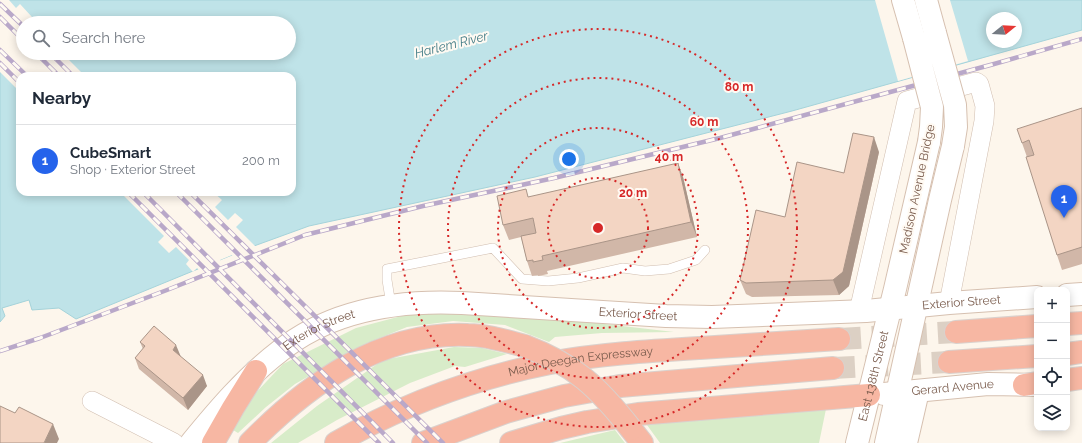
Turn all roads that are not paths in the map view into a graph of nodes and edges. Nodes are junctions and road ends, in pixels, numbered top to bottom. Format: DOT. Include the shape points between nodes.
graph roads {
  1 [pos="903,0"];
  2 [pos="926,0"];
  3 [pos="705,250"];
  4 [pos="1082,294"];
  5 [pos="1070,295"];
  6 [pos="1034,297"];
  7 [pos="949,303"];
  8 [pos="391,305"];
  9 [pos="916,307"];
  10 [pos="890,309"];
  11 [pos="859,311"];
  12 [pos="1082,323"];
  13 [pos="1070,324"];
  14 [pos="1034,326"];
  15 [pos="956,332"];
  16 [pos="839,339"];
  17 [pos="1082,352"];
  18 [pos="1070,354"];
  19 [pos="1034,356"];
  20 [pos="949,362"];
  21 [pos="833,368"];
  22 [pos="256,371"];
  23 [pos="1082,378"];
  24 [pos="1070,380"];
  25 [pos="1033,384"];
  26 [pos="1070,387"];
  27 [pos="1082,388"];
  28 [pos="908,392"];
  29 [pos="869,395"];
  30 [pos="92,401"];
  31 [pos="636,436"];
  32 [pos="174,443"];
  33 [pos="191,443"];
  34 [pos="214,443"];
  35 [pos="250,443"];
  36 [pos="336,443"];
  37 [pos="423,443"];
  38 [pos="511,443"];
  39 [pos="857,443"];
  40 [pos="886,443"];
  41 [pos="906,443"];
  1 -- 10 [label="main road, Madison Avenue Bridge, bridge" via="930,96 932,116 929,142"];
  2 -- 9 [label="main road, Madison Avenue Bridge, bridge" via="955,105 956,127"];
  3 -- 8 [label="lane" via="696,260 669,269 645,271 623,268 548,282 522,279 493,248 388,269"];
  4 -- 5 [label="main road"];
  6 -- 7 [label="main road, Exterior Street"];
  7 -- 9 [label="main road, Exterior Street"];
  7 -- 11 [label="street" via="984,121 985,106 979,84 976,82 907,101"];
  8 -- 11 [label="main road, Exterior Street" via="446,302 690,317"];
  8 -- 22 [label="main road, Exterior Street" via="362,312 306,334 281,350"];
  9 -- 10 [label="main road, Exterior Street"];
  9 -- 28 [label="main road"];
  10 -- 11 [label="main road, Exterior Street"];
  10 -- 29 [label="main road, East 138th Street"];
  12 -- 13 [label="highway"];
  14 -- 15 [label="highway"];
  16 -- 36 [label="highway, Major Deegan Expressway" via="642,351 551,363 491,377 431,397"];
  17 -- 18 [label="highway"];
  19 -- 20 [label="highway"];
  21 -- 37 [label="highway" via="620,386 506,412"];
  22 -- 33 [label="main road, Exterior Street"];
  22 -- 34 [label="highway"];
  23 -- 24 [label="highway"];
  25 -- 28 [label="main road, Gerard Avenue" via="988,384"];
  26 -- 27 [label="main road"];
  28 -- 29 [label="main road, Gerard Avenue"];
  28 -- 40 [label="main road"];
  28 -- 41 [label="main road"];
  29 -- 38 [label="highway" via="638,414 574,425"];
  29 -- 39 [label="main road, East 138th Street"];
  30 -- 32 [label="street"];
  31 -- 35 [label="highway, bridge" via="609,402 568,366 525,346 487,337 458,334 420,338 390,346 360,359 292,404"];
}
